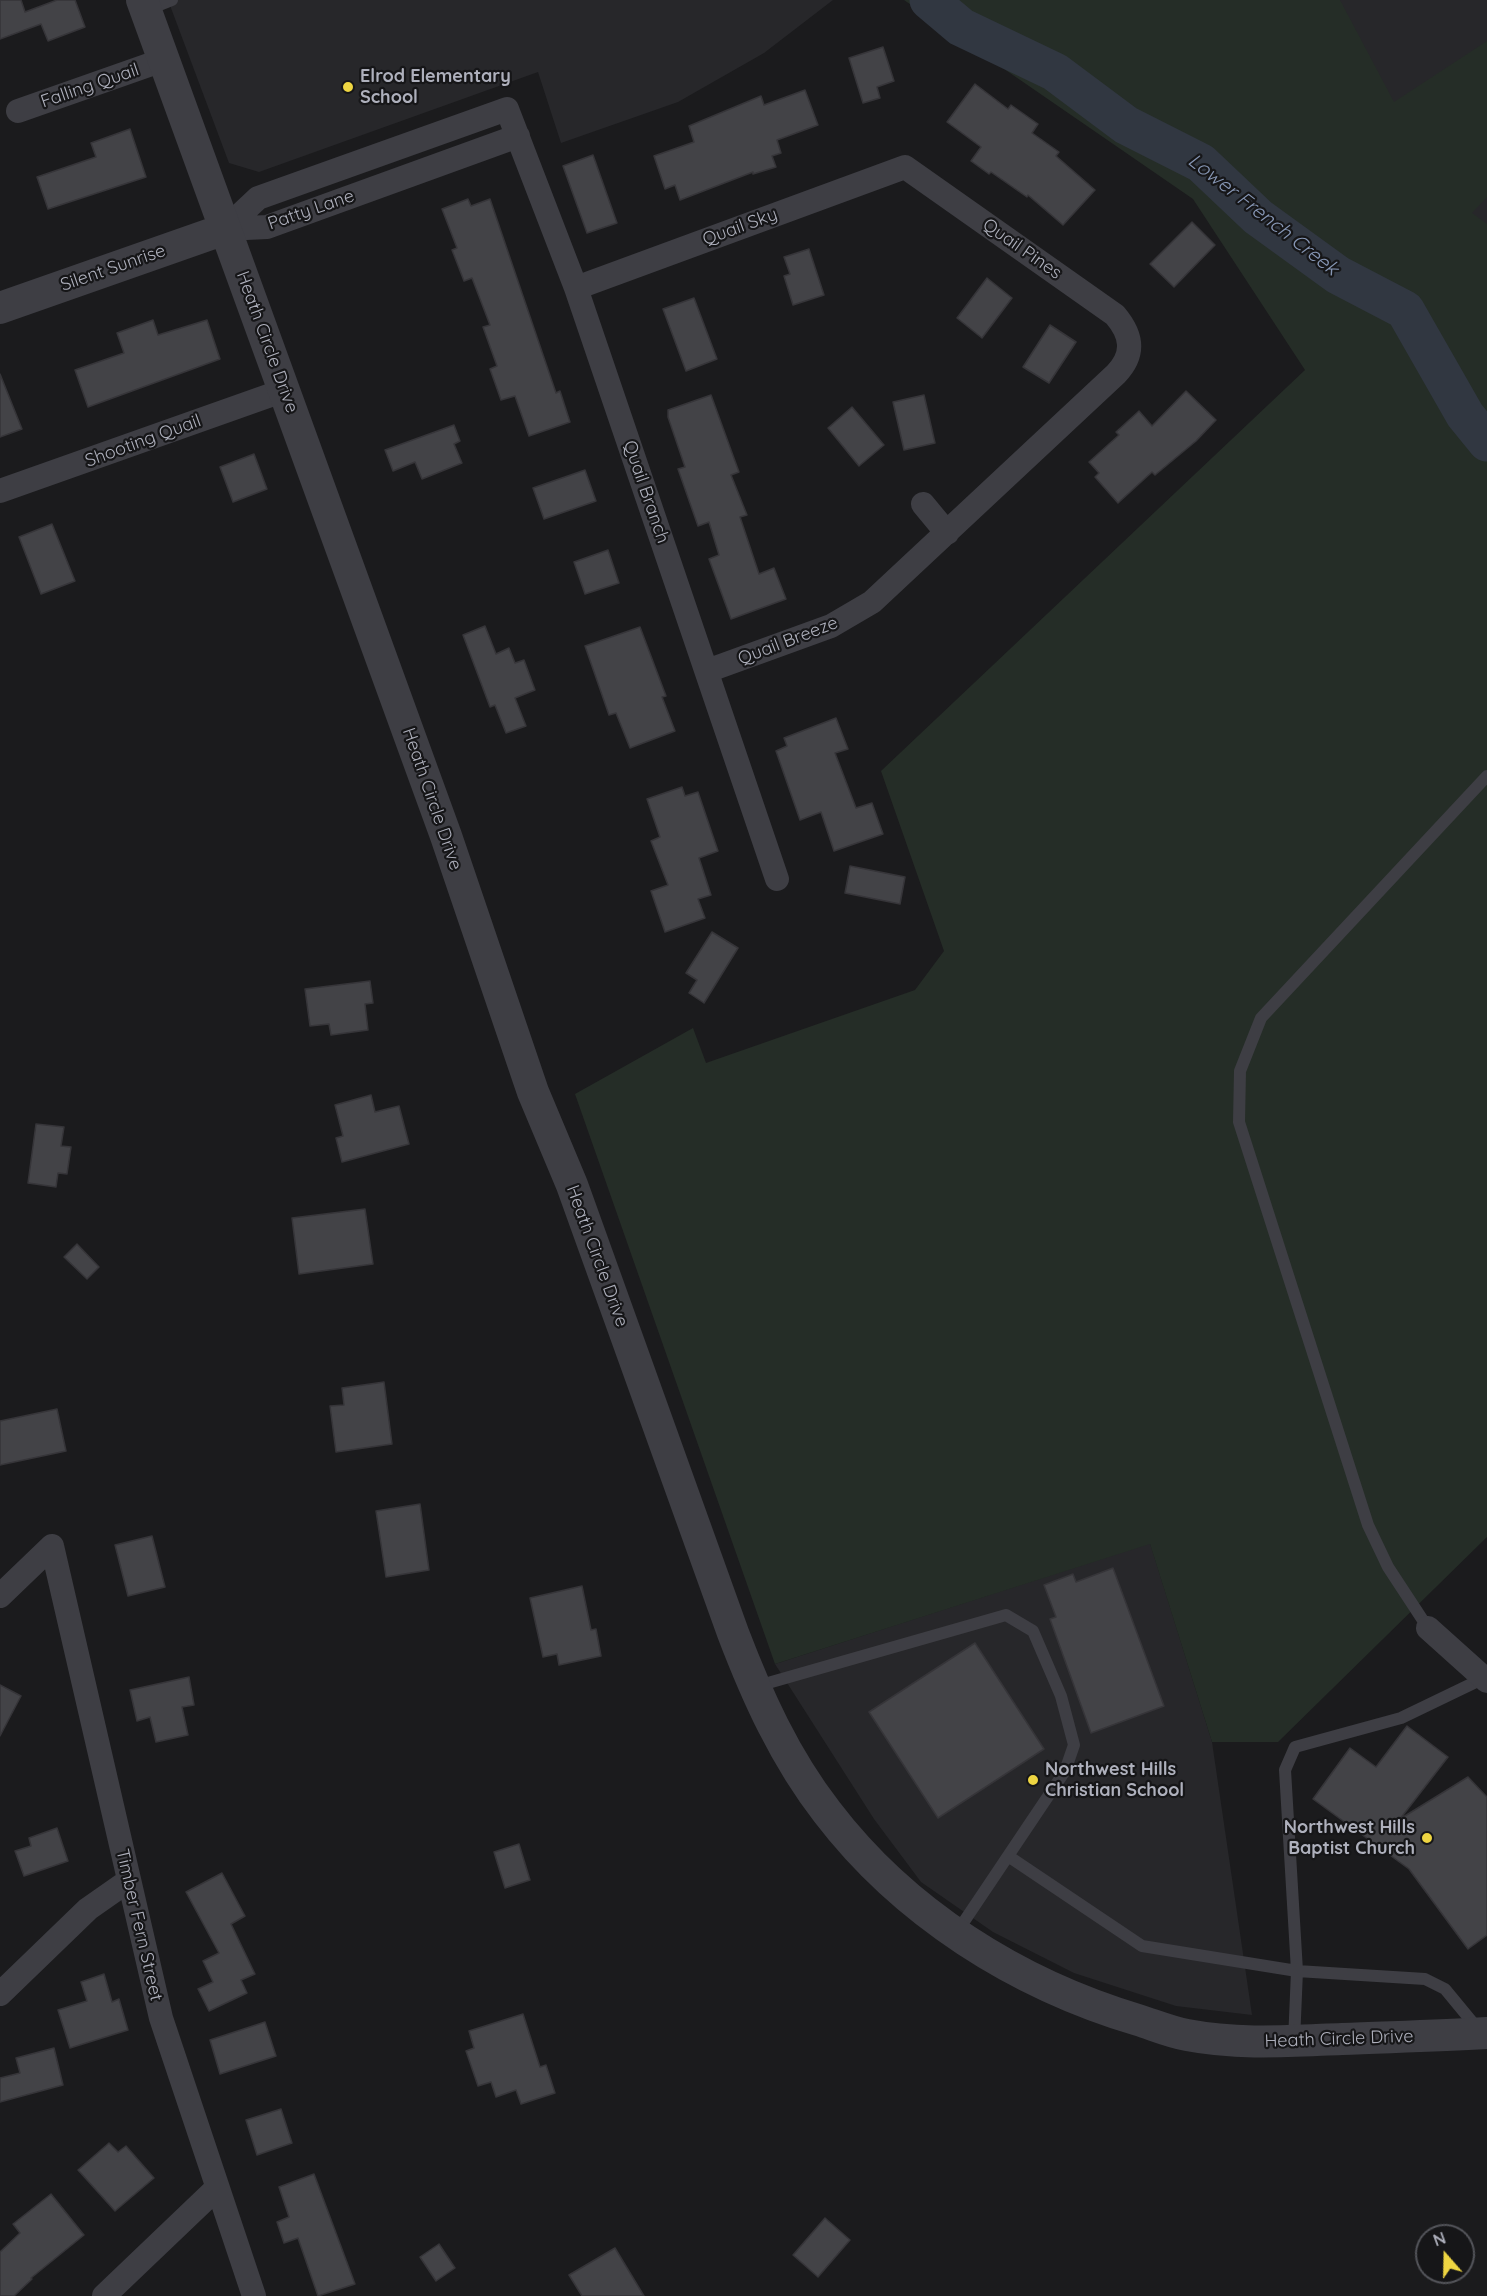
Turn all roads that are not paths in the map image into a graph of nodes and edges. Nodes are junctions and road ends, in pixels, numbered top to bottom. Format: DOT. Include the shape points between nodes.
graph roads {
  1 [pos="153,3"];
  2 [pos="163,60"];
  3 [pos="507,109"];
  4 [pos="18,111"];
  5 [pos="518,135"];
  6 [pos="905,167"];
  7 [pos="225,229"];
  8 [pos="576,288"];
  9 [pos="0,308"];
  10 [pos="1130,339"];
  11 [pos="285,390"];
  12 [pos="0,491"];
  13 [pos="923,504"];
  14 [pos="946,533"];
  15 [pos="707,671"];
  16 [pos="1487,776"];
  17 [pos="777,879"];
  18 [pos="0,1596"];
  19 [pos="1428,1628"];
  20 [pos="1486,1679"];
  21 [pos="754,1687"];
  22 [pos="1008,1856"];
  23 [pos="128,1881"];
  24 [pos="956,1933"];
  25 [pos="1297,1971"];
  26 [pos="0,1994"];
  27 [pos="1484,2033"];
  28 [pos="1294,2042"];
  29 [pos="217,2188"];
  30 [pos="104,2296"];
  31 [pos="254,2296"];
  1 -- 2 [label="street, Heath Circle Drive"];
  2 -- 4 [label="street, Falling Quail"];
  2 -- 7 [label="street, Heath Circle Drive"];
  3 -- 5 [label="street, Quail Branch"];
  3 -- 7 [label="street, Patty Lane" via="258,198"];
  5 -- 7 [label="street, Patty Lane" via="267,227"];
  5 -- 8 [label="street, Quail Branch"];
  6 -- 8 [label="street, Quail Sky"];
  6 -- 10 [label="street, Quail Pines" via="1115,315"];
  7 -- 9 [label="street, Silent Sunrise"];
  7 -- 11 [label="street, Heath Circle Drive"];
  8 -- 15 [label="street, Quail Branch"];
  10 -- 14 [label="street, Quail Breeze" via="1129,354 1116,374"];
  11 -- 12 [label="street, Shooting Quail"];
  11 -- 21 [label="street, Heath Circle Drive" via="446,836 533,1092 572,1185"];
  13 -- 14 [label="street"];
  14 -- 15 [label="street, Quail Breeze" via="890,586 852,615 810,635"];
  15 -- 17 [label="street, Quail Branch"];
  16 -- 19 [label="lane" via="1261,1018 1240,1071 1239,1122 1368,1525 1388,1568"];
  18 -- 23 [label="street, Timber Fern Street" via="52,1546"];
  19 -- 20 [label="street"];
  20 -- 25 [label="lane" via="1401,1718 1295,1748 1285,1770"];
  21 -- 22 [label="lane" via="1006,1615 1033,1631 1061,1696 1074,1745 1065,1771"];
  21 -- 24 [label="street, Heath Circle Drive" via="789,1754 827,1812 885,1875"];
  22 -- 24 [label="lane"];
  22 -- 25 [label="lane" via="1142,1946"];
  23 -- 26 [label="street" via="88,1910"];
  23 -- 29 [label="street, Timber Fern Street" via="161,2018"];
  24 -- 28 [label="street, Heath Circle Drive" via="990,1958 1040,1984 1112,2012 1187,2035 1276,2044"];
  25 -- 27 [label="lane" via="1425,1979 1445,1989"];
  25 -- 28 [label="lane"];
  27 -- 28 [label="street, Heath Circle Drive"];
  29 -- 30 [label="street"];
  29 -- 31 [label="street, Timber Fern Street"];
}
